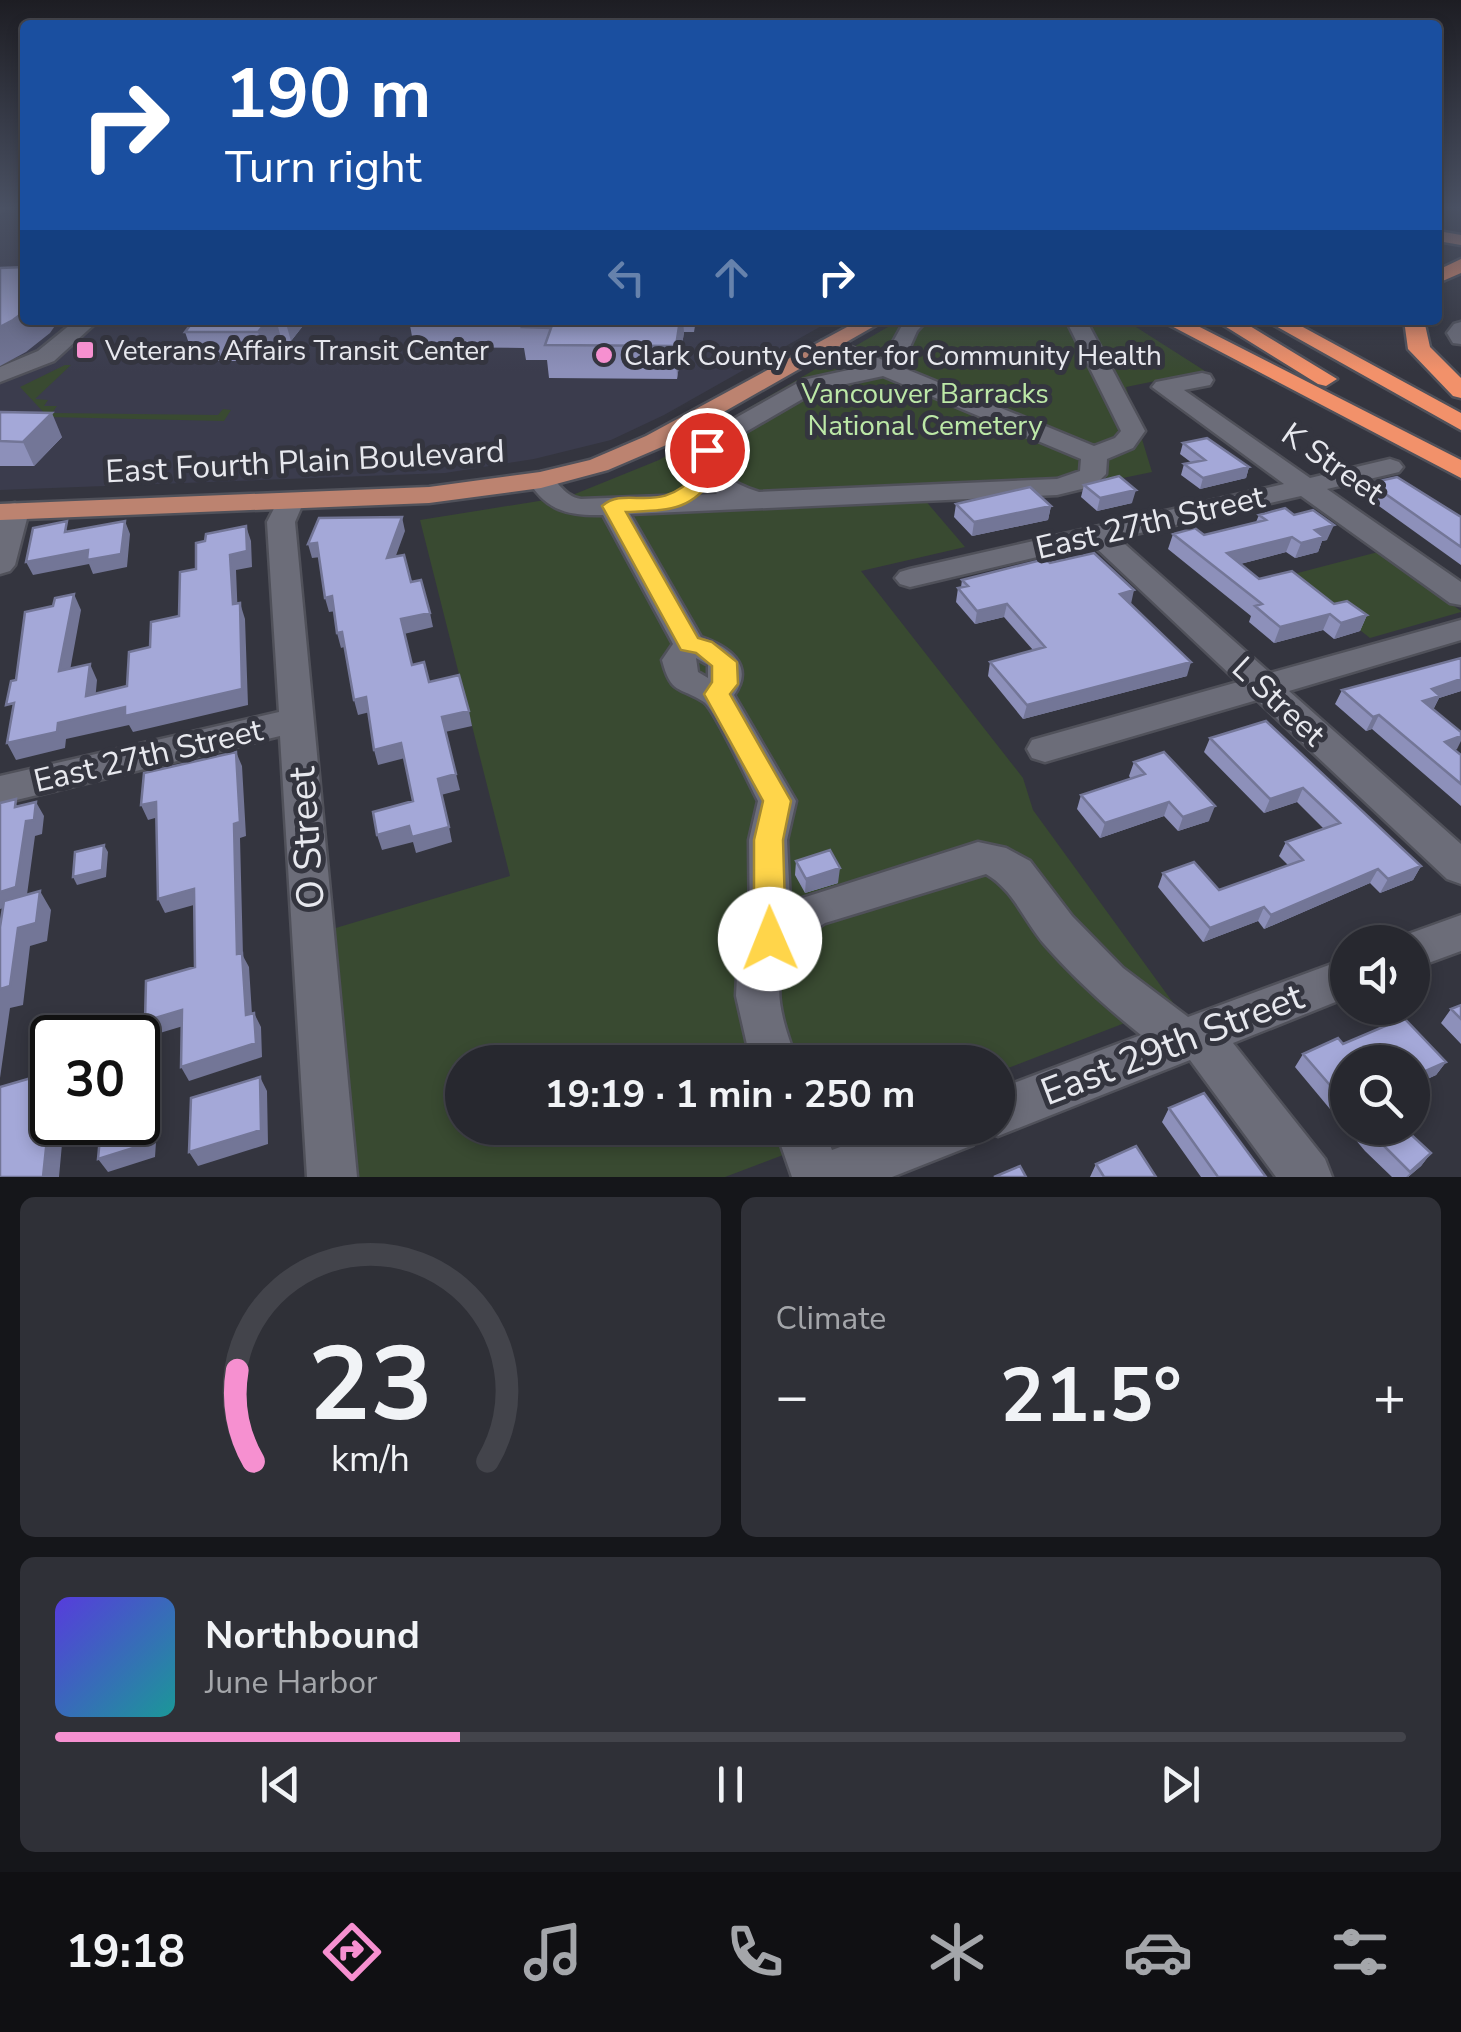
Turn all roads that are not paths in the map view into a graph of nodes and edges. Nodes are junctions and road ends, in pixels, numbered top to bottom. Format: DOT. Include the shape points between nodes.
graph roads {
  1 [pos="83,325"];
  2 [pos="866,325"];
  3 [pos="911,325"];
  4 [pos="1079,325"];
  5 [pos="1180,325"];
  6 [pos="1234,325"];
  7 [pos="1283,325"];
  8 [pos="1415,325"];
  9 [pos="1461,328"];
  10 [pos="1461,338"];
  11 [pos="829,346"];
  12 [pos="886,370"];
  13 [pos="0,376"];
  14 [pos="1202,380"];
  15 [pos="1461,391"];
  16 [pos="1461,422"];
  17 [pos="1094,456"];
  18 [pos="1461,457"];
  19 [pos="599,465"];
  20 [pos="1390,467"];
  21 [pos="1461,470"];
  22 [pos="708,474"];
  23 [pos="542,480"];
  24 [pos="1306,486"];
  25 [pos="758,500"];
  26 [pos="291,501"];
  27 [pos="672,504"];
  28 [pos="606,506"];
  29 [pos="7,512"];
  30 [pos="1098,534"];
  31 [pos="0,565"];
  32 [pos="910,578"];
  33 [pos="1461,596"];
  34 [pos="1461,630"];
  35 [pos="1263,686"];
  36 [pos="296,720"];
  37 [pos="1045,749"];
  38 [pos="0,790"];
  39 [pos="1461,868"];
  40 [pos="1461,932"];
  41 [pos="770,939"];
  42 [pos="1430,945"];
  43 [pos="1330,983"];
  44 [pos="1190,1037"];
  45 [pos="768,1045"];
  46 [pos="1015,1105"];
  47 [pos="805,1145"];
  48 [pos="912,1145"];
  49 [pos="332,1177"];
  50 [pos="817,1177"];
  51 [pos="828,1177"];
  52 [pos="1307,1177"];
  1 -- 13 [label="street" via="46,356"];
  2 -- 11 [label="main road, East Fourth Plain Boulevard"];
  3 -- 12 [label="street"];
  4 -- 17 [label="street" via="1132,431 1124,444"];
  5 -- 21 [label="highway"];
  6 -- 18 [label="highway"];
  7 -- 16 [label="highway"];
  8 -- 15 [label="highway" via="1418,349"];
  9 -- 10 [label="street"];
  11 -- 12 [label="street"];
  11 -- 19 [label="main road, East Fourth Plain Boulevard" via="687,426"];
  12 -- 17 [label="street"];
  12 -- 22 [label="street" via="790,394 716,439 704,462"];
  14 -- 24 [label="street, K Street" via="1164,387"];
  17 -- 25 [label="street" via="1093,474 1073,484"];
  19 -- 23 [label="main road, East Fourth Plain Boulevard"];
  19 -- 28 [label="street" via="589,490"];
  20 -- 24 [label="street, East 27th Street"];
  22 -- 25 [label="street"];
  22 -- 27 [label="street"];
  23 -- 26 [label="main road, East Fourth Plain Boulevard" via="456,493"];
  23 -- 28 [label="street" via="563,506"];
  24 -- 30 [label="street, East 27th Street"];
  24 -- 33 [label="street, K Street"];
  25 -- 27 [label="street"];
  26 -- 29 [label="main road, East Fourth Plain Boulevard"];
  26 -- 36 [label="street, O Street" via="281,522"];
  27 -- 28 [label="street"];
  28 -- 41 [label="street" via="689,644 678,660 684,678 717,694 777,801 768,840"];
  29 -- 31 [label="street"];
  30 -- 32 [label="street, East 27th Street"];
  30 -- 35 [label="street, L Street"];
  34 -- 35 [label="street"];
  35 -- 37 [label="street"];
  35 -- 39 [label="street, L Street"];
  36 -- 38 [label="street, East 27th Street"];
  36 -- 49 [label="street, O Street"];
  40 -- 42 [label="street"];
  41 -- 44 [label="street" via="812,910 966,859 992,859 1016,872 1056,928 1108,982"];
  41 -- 45 [label="street" via="758,987"];
  43 -- 44 [label="street, East 29th Street"];
  44 -- 46 [label="street, East 29th Street"];
  44 -- 52 [label="street"];
  47 -- 50 [label="street"];
  48 -- 51 [label="street"];
}
